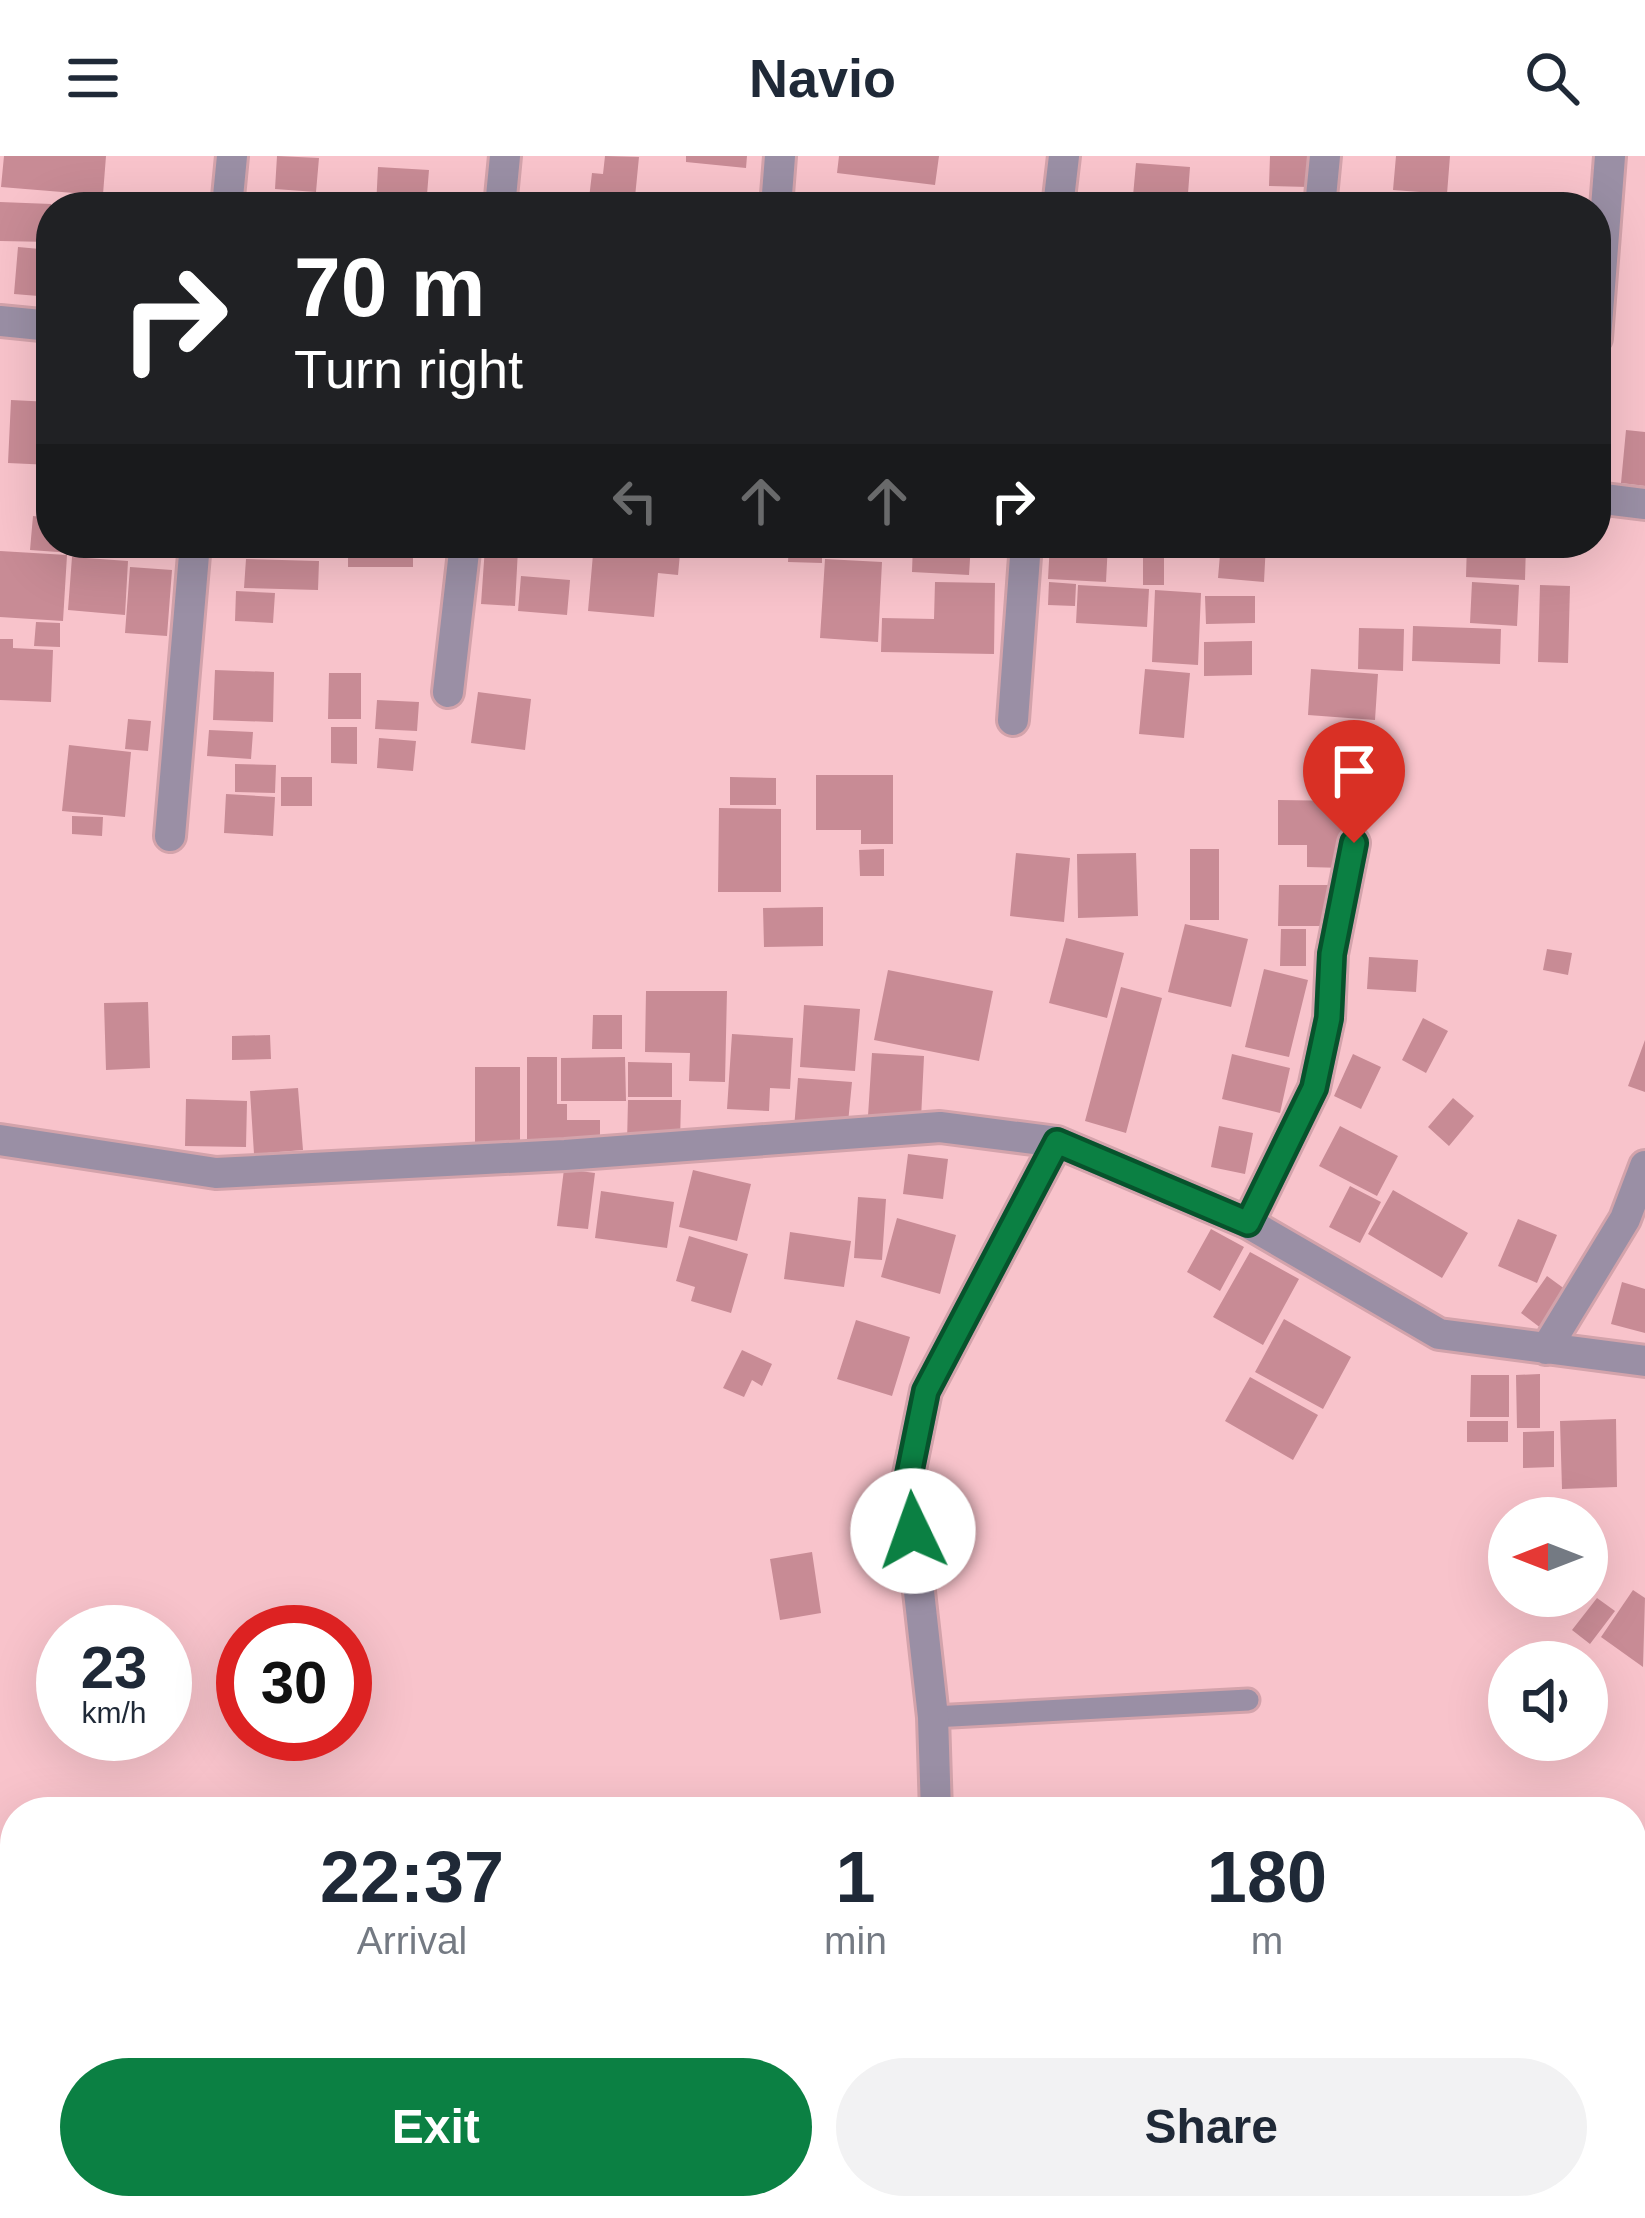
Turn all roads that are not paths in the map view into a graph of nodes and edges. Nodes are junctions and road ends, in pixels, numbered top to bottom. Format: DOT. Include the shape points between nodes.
graph roads {
  1 [pos="232,156"];
  2 [pos="505,156"];
  3 [pos="780,156"];
  4 [pos="1064,156"];
  5 [pos="1325,156"];
  6 [pos="1610,156"];
  7 [pos="228,192"];
  8 [pos="501,192"];
  9 [pos="777,192"];
  10 [pos="1060,192"];
  11 [pos="1321,192"];
  12 [pos="1607,192"];
  13 [pos="0,321"];
  14 [pos="36,325"];
  15 [pos="1611,500"];
  16 [pos="1645,504"];
  17 [pos="194,558"];
  18 [pos="463,558"];
  19 [pos="1025,558"];
  20 [pos="448,692"];
  21 [pos="1013,720"];
  22 [pos="170,836"];
  23 [pos="1354,843"];
  24 [pos="0,1140"];
  25 [pos="1057,1142"];
  26 [pos="1645,1166"];
  27 [pos="1248,1223"];
  28 [pos="1546,1349"];
  29 [pos="1645,1361"];
  30 [pos="1248,1700"];
  31 [pos="933,1718"];
  32 [pos="936,1797"];
  1 -- 7 [label="street"];
  2 -- 8 [label="street"];
  3 -- 9 [label="street"];
  4 -- 10 [label="street"];
  5 -- 11 [label="street"];
  6 -- 12 [label="street"];
  13 -- 14 [label="street"];
  15 -- 16 [label="street"];
  17 -- 22 [label="street"];
  18 -- 20 [label="street"];
  19 -- 21 [label="street"];
  23 -- 27 [label="street" via="1314,1088"];
  24 -- 25 [label="street" via="216,1173 940,1127"];
  25 -- 27 [label="street"];
  25 -- 31 [label="street" via="926,1391 907,1484"];
  26 -- 28 [label="street" via="1625,1219"];
  27 -- 28 [label="street" via="1439,1334"];
  28 -- 29 [label="street"];
  30 -- 31 [label="lane"];
  31 -- 32 [label="street"];
}
